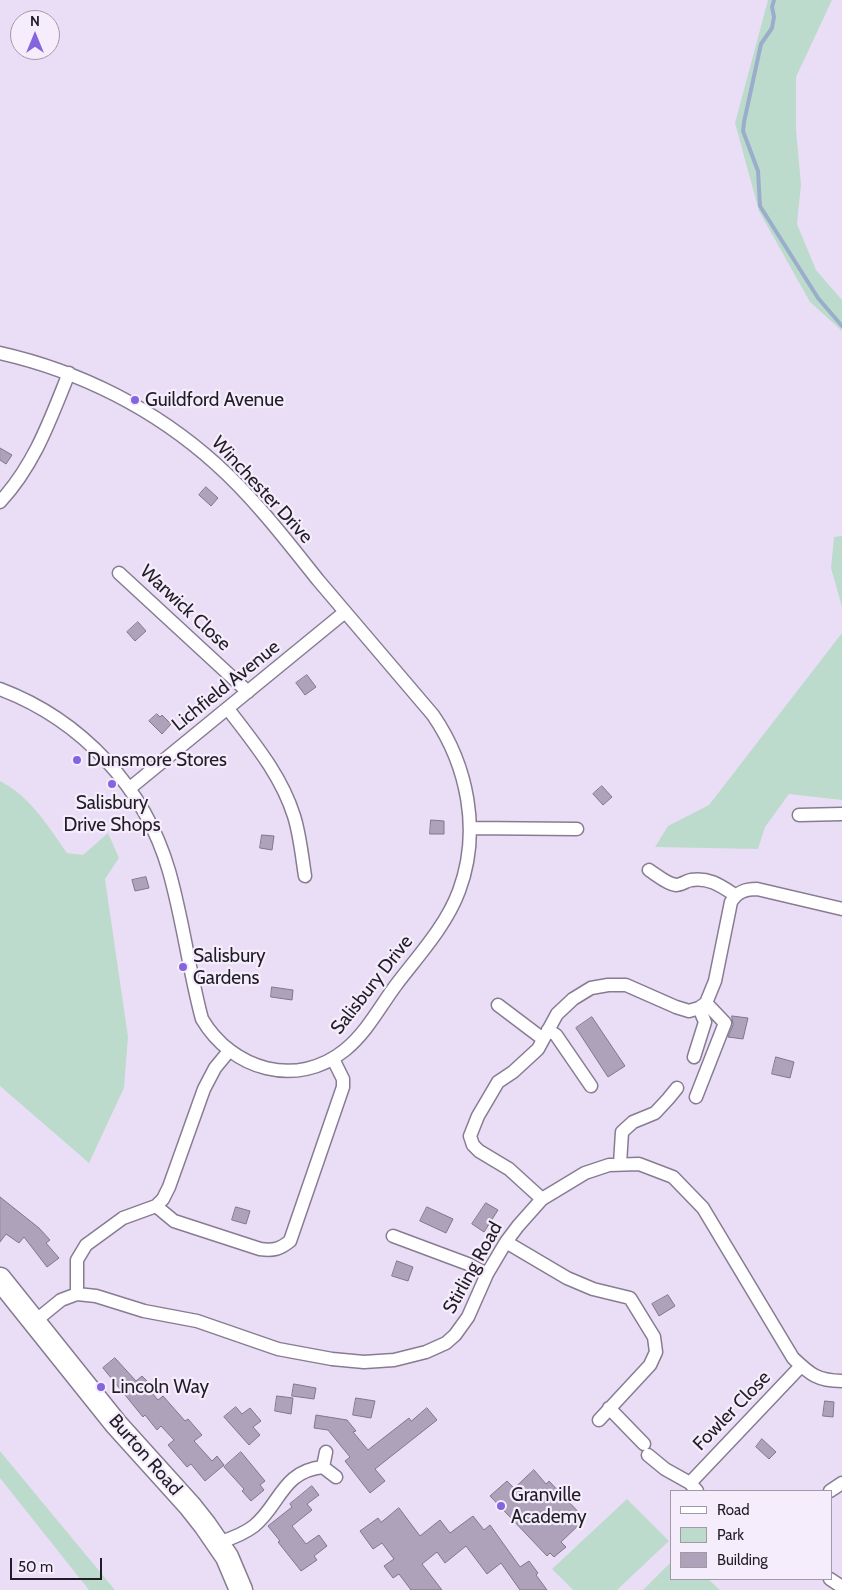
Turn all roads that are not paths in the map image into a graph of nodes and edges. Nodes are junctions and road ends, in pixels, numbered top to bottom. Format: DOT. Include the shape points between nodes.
graph roads {
  1 [pos="0,352"];
  2 [pos="69,373"];
  3 [pos="0,502"];
  4 [pos="119,573"];
  5 [pos="345,612"];
  6 [pos="0,689"];
  7 [pos="248,692"];
  8 [pos="228,709"];
  9 [pos="130,788"];
  10 [pos="842,814"];
  11 [pos="799,815"];
  12 [pos="470,828"];
  13 [pos="577,829"];
  14 [pos="649,870"];
  15 [pos="305,876"];
  16 [pos="735,895"];
  17 [pos="842,909"];
  18 [pos="498,1005"];
  19 [pos="703,1006"];
  20 [pos="546,1035"];
  21 [pos="229,1051"];
  22 [pos="694,1057"];
  23 [pos="333,1059"];
  24 [pos="591,1086"];
  25 [pos="677,1088"];
  26 [pos="696,1098"];
  27 [pos="620,1164"];
  28 [pos="542,1199"];
  29 [pos="156,1206"];
  30 [pos="393,1236"];
  31 [pos="506,1242"];
  32 [pos="487,1274"];
  33 [pos="0,1279"];
  34 [pos="77,1294"];
  35 [pos="34,1322"];
  36 [pos="801,1366"];
  37 [pos="842,1382"];
  38 [pos="609,1408"];
  39 [pos="599,1420"];
  40 [pos="326,1452"];
  41 [pos="323,1467"];
  42 [pos="336,1478"];
  43 [pos="842,1483"];
  44 [pos="693,1487"];
  45 [pos="832,1490"];
  46 [pos="218,1544"];
  47 [pos="832,1580"];
  48 [pos="842,1587"];
  49 [pos="241,1590"];
  1 -- 2 [label="street, Winchester Drive"];
  2 -- 3 [label="street" via="36,451"];
  2 -- 5 [label="street, Winchester Drive" via="144,410 210,458 239,487"];
  4 -- 7 [label="street, Warwick Close"];
  5 -- 7 [label="street, Lichfield Avenue"];
  5 -- 12 [label="street, Salisbury Drive" via="433,715 449,739 465,786"];
  6 -- 9 [label="street, Salisbury Drive" via="60,719 92,746"];
  7 -- 8 [label="street, Lichfield Avenue"];
  8 -- 9 [label="street, Lichfield Avenue"];
  8 -- 15 [label="street" via="264,756 286,794 295,818"];
  9 -- 21 [label="street, Salisbury Drive" via="157,837 169,870 202,1019"];
  10 -- 11 [label="street"];
  12 -- 13 [label="street"];
  12 -- 23 [label="street, Salisbury Drive" via="468,854 459,891 441,924 362,1034"];
  14 -- 16 [label="street" via="678,885 690,880 703,880 716,883"];
  16 -- 17 [label="street" via="757,889"];
  16 -- 19 [label="street" via="715,981"];
  18 -- 20 [label="street"];
  19 -- 20 [label="street" via="689,1011 626,985 591,988 573,998 558,1014"];
  19 -- 22 [label="street" via="705,1022"];
  19 -- 26 [label="street" via="724,1023"];
  20 -- 24 [label="street" via="556,1035"];
  20 -- 28 [label="street" via="514,1072 498,1082 470,1136 473,1145 509,1169"];
  21 -- 23 [label="street, Salisbury Drive" via="261,1067 276,1070 292,1071"];
  21 -- 29 [label="street" via="204,1089 169,1188"];
  23 -- 29 [label="street" via="343,1079 343,1088 290,1241 282,1248 272,1251 260,1249 174,1221"];
  25 -- 27 [label="street" via="654,1113 632,1122 622,1132"];
  27 -- 28 [label="street, Stirling Road" via="609,1164 585,1173"];
  27 -- 36 [label="street, Stirling Road" via="639,1164 673,1177 703,1208 793,1358"];
  28 -- 31 [label="street, Stirling Road"];
  29 -- 34 [label="street" via="123,1218 86,1245 77,1260"];
  30 -- 32 [label="street"];
  31 -- 32 [label="street, Stirling Road"];
  31 -- 38 [label="street" via="567,1278 593,1289 630,1298 654,1337 656,1352 650,1365"];
  32 -- 34 [label="street, Stirling Road" via="468,1317 446,1343 394,1360 364,1362 278,1349 197,1321"];
  33 -- 35 [label="highway, Burton Road"];
  34 -- 35 [label="street" via="61,1300"];
  35 -- 46 [label="highway, Burton Road" via="116,1424 190,1506"];
  36 -- 37 [label="street, Stirling Road" via="811,1375"];
  36 -- 44 [label="street, Fowler Close"];
  38 -- 39 [label="street"];
  38 -- 44 [label="street, Fowler Close" via="665,1469"];
  40 -- 41 [label="street"];
  41 -- 42 [label="street"];
  41 -- 46 [label="street" via="306,1470 288,1482 254,1526"];
  43 -- 45 [label="street"];
  46 -- 49 [label="highway, Burton Road"];
  47 -- 48 [label="street"];
}
